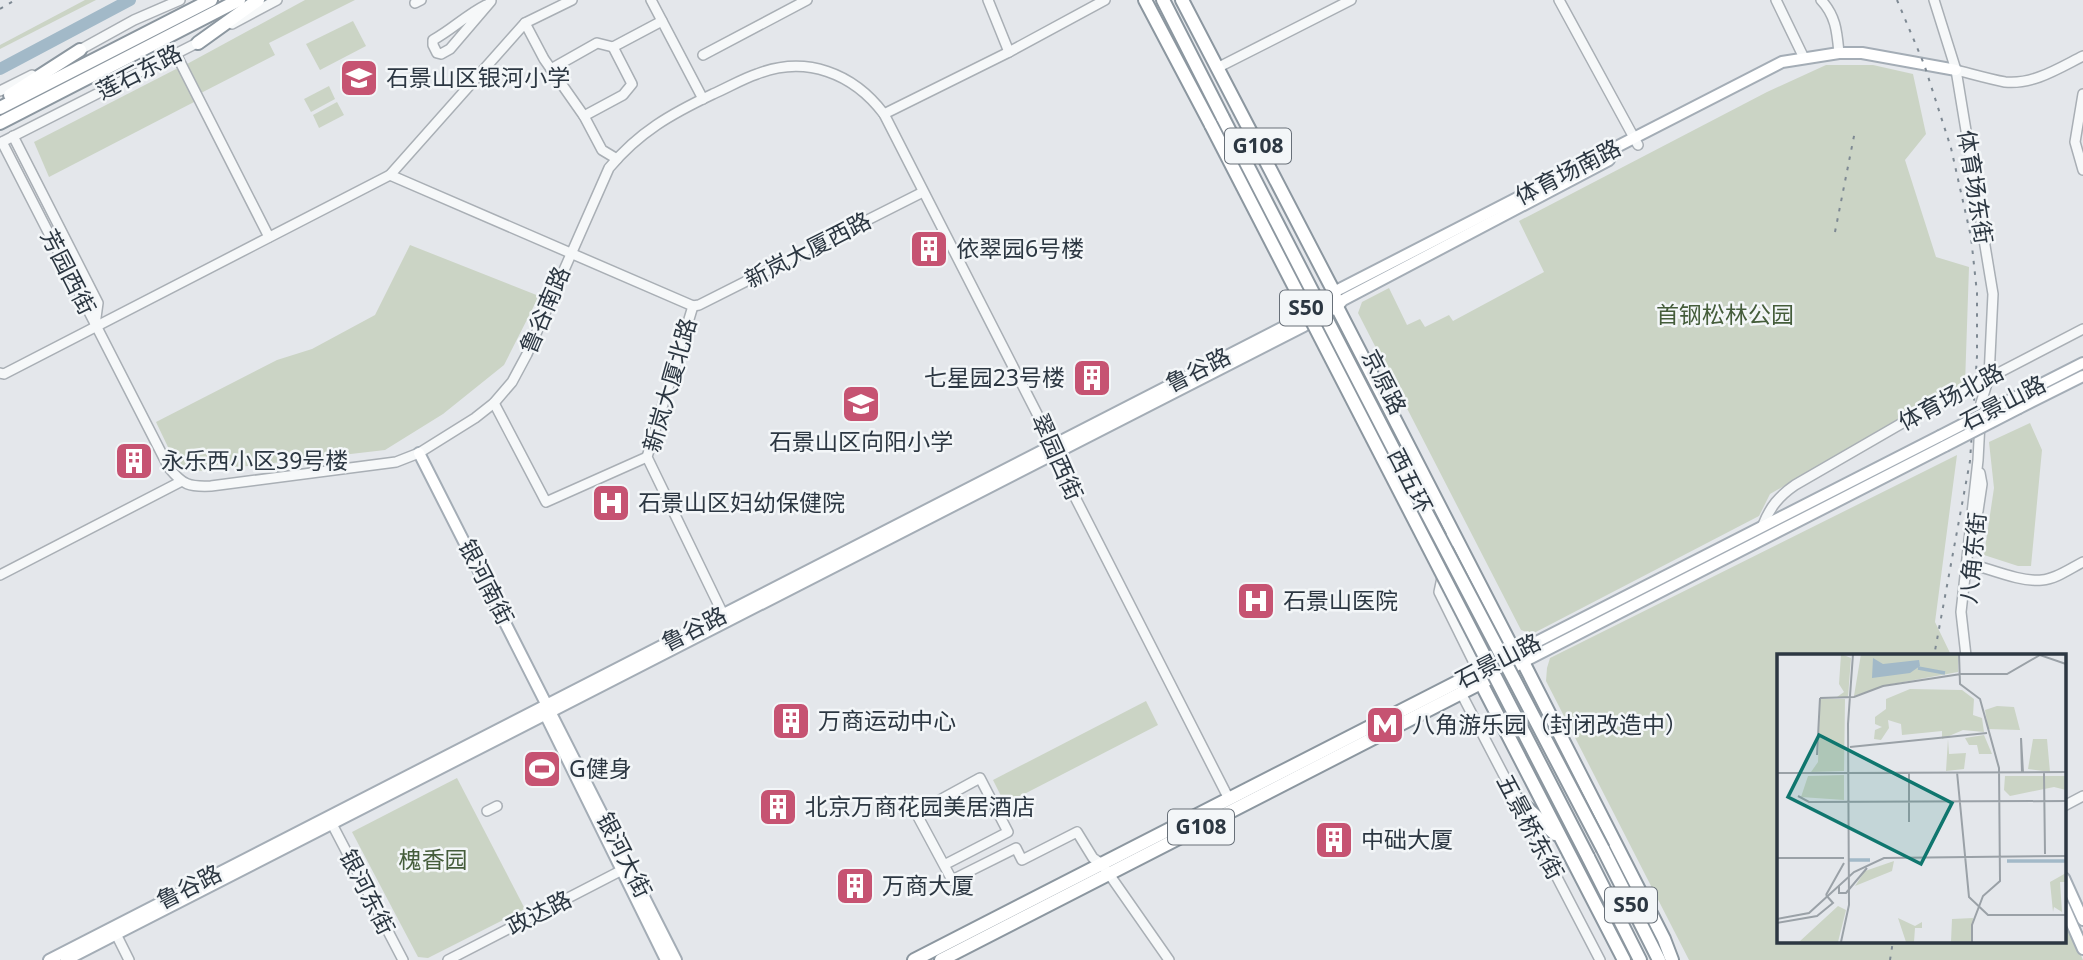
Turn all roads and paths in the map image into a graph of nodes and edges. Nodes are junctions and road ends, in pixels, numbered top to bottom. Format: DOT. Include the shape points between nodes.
graph roads {
  1 [pos="180,0"];
  2 [pos="211,0"];
  3 [pos="239,0"];
  4 [pos="258,0"];
  5 [pos="277,0"];
  6 [pos="572,0"];
  7 [pos="651,0"];
  8 [pos="783,0"];
  9 [pos="807,0"];
  10 [pos="988,0"];
  11 [pos="1105,0"];
  12 [pos="1145,0"];
  13 [pos="1163,0"];
  14 [pos="1182,0"];
  15 [pos="1351,0"];
  16 [pos="1559,0"];
  17 [pos="1776,0"];
  18 [pos="1821,0"];
  19 [pos="1934,0"];
  20 [pos="490,2"];
  21 [pos="788,10"];
  22 [pos="662,21"];
  23 [pos="526,23"];
  24 [pos="198,43"];
  25 [pos="612,47"];
  26 [pos="80,50"];
  27 [pos="1009,52"];
  28 [pos="1839,53"];
  29 [pos="177,54"];
  30 [pos="703,55"];
  31 [pos="2083,56"];
  32 [pos="1804,58"];
  33 [pos="1217,68"];
  34 [pos="551,69"];
  35 [pos="1956,70"];
  36 [pos="0,91"];
  37 [pos="2083,94"];
  38 [pos="703,99"];
  39 [pos="0,102"];
  40 [pos="0,108"];
  41 [pos="884,114"];
  42 [pos="584,116"];
  43 [pos="0,123"];
  44 [pos="12,136"];
  45 [pos="1,142"];
  46 [pos="1636,142"];
  47 [pos="617,159"];
  48 [pos="2083,170"];
  49 [pos="390,175"];
  50 [pos="923,192"];
  51 [pos="269,237"];
  52 [pos="571,251"];
  53 [pos="1338,300"];
  54 [pos="693,306"];
  55 [pos="95,326"];
  56 [pos="2083,329"];
  57 [pos="2083,363"];
  58 [pos="0,373"];
  59 [pos="2083,376"];
  60 [pos="1989,377"];
  61 [pos="494,403"];
  62 [pos="2016,403"];
  63 [pos="1942,441"];
  64 [pos="1053,450"];
  65 [pos="416,454"];
  66 [pos="646,457"];
  67 [pos="1978,460"];
  68 [pos="180,482"];
  69 [pos="1763,526"];
  70 [pos="1452,531"];
  71 [pos="2083,562"];
  72 [pos="1971,564"];
  73 [pos="0,575"];
  74 [pos="723,614"];
  75 [pos="1968,654"];
  76 [pos="1968,654"];
  77 [pos="1519,655"];
  78 [pos="1480,677"];
  79 [pos="1461,693"];
  80 [pos="547,709"];
  81 [pos="1514,796"];
  82 [pos="2083,796"];
  83 [pos="1230,799"];
  84 [pos="2066,805"];
  85 [pos="497,806"];
  86 [pos="487,811"];
  87 [pos="332,824"];
  88 [pos="1563,841"];
  89 [pos="944,865"];
  90 [pos="626,868"];
  91 [pos="1105,869"];
  92 [pos="2066,882"];
  93 [pos="2066,896"];
  94 [pos="2066,911"];
  95 [pos="2083,920"];
  96 [pos="116,934"];
  97 [pos="2083,934"];
  98 [pos="2083,949"];
  99 [pos="49,960"];
  100 [pos="66,960"];
  101 [pos="130,960"];
  102 [pos="403,960"];
  103 [pos="448,960"];
  104 [pos="666,960"];
  105 [pos="676,960"];
  106 [pos="914,960"];
  107 [pos="941,960"];
  108 [pos="1169,960"];
  109 [pos="1600,960"];
  110 [pos="1624,960"];
  111 [pos="1640,960"];
  112 [pos="1659,960"];
  113 [pos="1672,960"];
  1 -- 26 [label="street, 莲石东路"];
  2 -- 40 [label="highway, 莲石东路"];
  3 -- 43 [label="highway, 莲石东路"];
  4 -- 24 [label="highway"];
  5 -- 24 [label="street, 莲石东路"];
  6 -- 23 [label="street"];
  7 -- 22 [label="street"];
  8 -- 21 [label="street"];
  9 -- 21 [label="street"];
  10 -- 27 [label="street"];
  11 -- 27 [label="street"];
  12 -- 111 [label="highway, 西五环 / S50, bridge"];
  13 -- 112 [label="highway, 西五环 / S50, bridge"];
  14 -- 33 [label="highway, 京原路 / G108"];
  15 -- 33 [label="street"];
  16 -- 46 [label="street"];
  17 -- 32 [label="street"];
  18 -- 28 [label="street" via="1833,15"];
  19 -- 35 [label="street, 体育场东街"];
  20 -- 20 [label="street" via="450,49 437,53 433,40"];
  21 -- 30 [label="street"];
  22 -- 25 [label="street"];
  22 -- 38 [label="street"];
  23 -- 34 [label="street"];
  23 -- 49 [label="street"];
  24 -- 29 [label="street, 莲石东路"];
  25 -- 34 [label="street" via="597,43"];
  25 -- 42 [label="street" via="632,84 623,95"];
  26 -- 36 [label="street, 莲石东路"];
  26 -- 39 [label="highway"];
  27 -- 41 [label="street"];
  28 -- 32 [label="main road, 体育场南路"];
  28 -- 35 [label="main road, 体育场南路" via="1894,57"];
  29 -- 44 [label="street, 莲石东路"];
  29 -- 51 [label="street"];
  31 -- 35 [label="street, 体育场南路" via="2031,80 2007,82"];
  32 -- 46 [label="main road, 体育场南路"];
  33 -- 53 [label="highway, 京原路 / G108"];
  34 -- 42 [label="street"];
  35 -- 60 [label="street, 体育场东街" via="1993,294"];
  37 -- 48 [label="street" via="2075,142"];
  38 -- 41 [label="street, 鲁谷南路" via="757,74 780,68 817,68 853,83"];
  38 -- 47 [label="street, 鲁谷南路" via="645,131"];
  41 -- 50 [label="street, 翠园西街"];
  42 -- 47 [label="street" via="602,150"];
  44 -- 45 [label="street, 莲石东路"];
  44 -- 55 [label="street, 芳园西街" via="98,303"];
  45 -- 55 [label="street, 芳园西街"];
  46 -- 53 [label="main road, 体育场南路"];
  47 -- 52 [label="street, 鲁谷南路"];
  49 -- 51 [label="street"];
  49 -- 52 [label="street"];
  50 -- 54 [label="street, 新岚大厦西路"];
  50 -- 64 [label="street, 翠园西街"];
  51 -- 55 [label="street"];
  52 -- 54 [label="street"];
  52 -- 61 [label="street, 鲁谷南路" via="519,369"];
  53 -- 64 [label="main road, 鲁谷路" via="1328,300"];
  53 -- 70 [label="highway, 京原路 / G108"];
  53 -- 77 [label="highway, 京原路 / G108"];
  54 -- 66 [label="street, 新岚大厦北路"];
  55 -- 58 [label="street"];
  55 -- 68 [label="street"];
  56 -- 60 [label="street, 体育场北路"];
  57 -- 62 [label="main road, 石景山路"];
  59 -- 62 [label="main road, 石景山路"];
  60 -- 67 [label="street, 八角东街" via="1981,403"];
  60 -- 69 [label="street, 体育场北路" via="1795,485 1779,496"];
  61 -- 65 [label="street, 鲁谷南路"];
  61 -- 66 [label="street" via="546,502"];
  62 -- 63 [label="main road, 石景山路, bridge"];
  63 -- 69 [label="main road, 石景山路"];
  63 -- 77 [label="main road, 石景山路"];
  64 -- 74 [label="main road, 鲁谷路"];
  64 -- 80 [label="main road, 鲁谷路"];
  64 -- 83 [label="street, 翠园西街"];
  65 -- 68 [label="street, 鲁谷南路" via="396,463 211,486"];
  65 -- 80 [label="main road, 银河南街"];
  66 -- 74 [label="street, 新岚大厦北路"];
  67 -- 72 [label="street, 八角东街" via="1982,484"];
  67 -- 75 [label="street, 八角东街" via="1961,612"];
  68 -- 73 [label="street"];
  69 -- 77 [label="main road, 石景山路"];
  70 -- 77 [label="highway, 京原路 / G108"];
  70 -- 78 [label="street" via="1439,592"];
  71 -- 72 [label="street" via="2042,580"];
  72 -- 76 [label="street, 八角东街"];
  74 -- 80 [label="main road, 鲁谷路"];
  77 -- 78 [label="highway, 石景山路 / G108"];
  77 -- 113 [label="highway"];
  78 -- 79 [label="highway, 石景山路 / G108"];
  78 -- 83 [label="highway, 石景山路 / G108"];
  78 -- 88 [label="highway"];
  79 -- 81 [label="street, 五景桥东街"];
  79 -- 91 [label="highway, 石景山路 / G108"];
  80 -- 87 [label="main road, 鲁谷路"];
  80 -- 90 [label="main road, 银河大街"];
  80 -- 99 [label="main road, 鲁谷路"];
  81 -- 88 [label="highway"];
  81 -- 109 [label="street, 五景桥东街"];
  82 -- 84 [label="street"];
  83 -- 91 [label="highway, 石景山路 / G108"];
  85 -- 86 [label="street"];
  87 -- 96 [label="main road, 鲁谷路"];
  87 -- 102 [label="street, 银河东街"];
  88 -- 110 [label="highway"];
  89 -- 89 [label="street" via="916,813 980,778 1009,832"];
  89 -- 91 [label="street" via="952,880 1016,848 1022,860 1077,832"];
  90 -- 103 [label="street, 政达路"];
  90 -- 104 [label="main road, 银河大街"];
  90 -- 105 [label="main road, 银河大街"];
  91 -- 106 [label="highway, 石景山路 / G108"];
  91 -- 107 [label="highway, 石景山路 / G108"];
  91 -- 108 [label="street"];
  92 -- 95 [label="main road"];
  93 -- 97 [label="main road"];
  94 -- 98 [label="main road"];
  96 -- 100 [label="main road, 鲁谷路"];
  96 -- 101 [label="street"];
}
